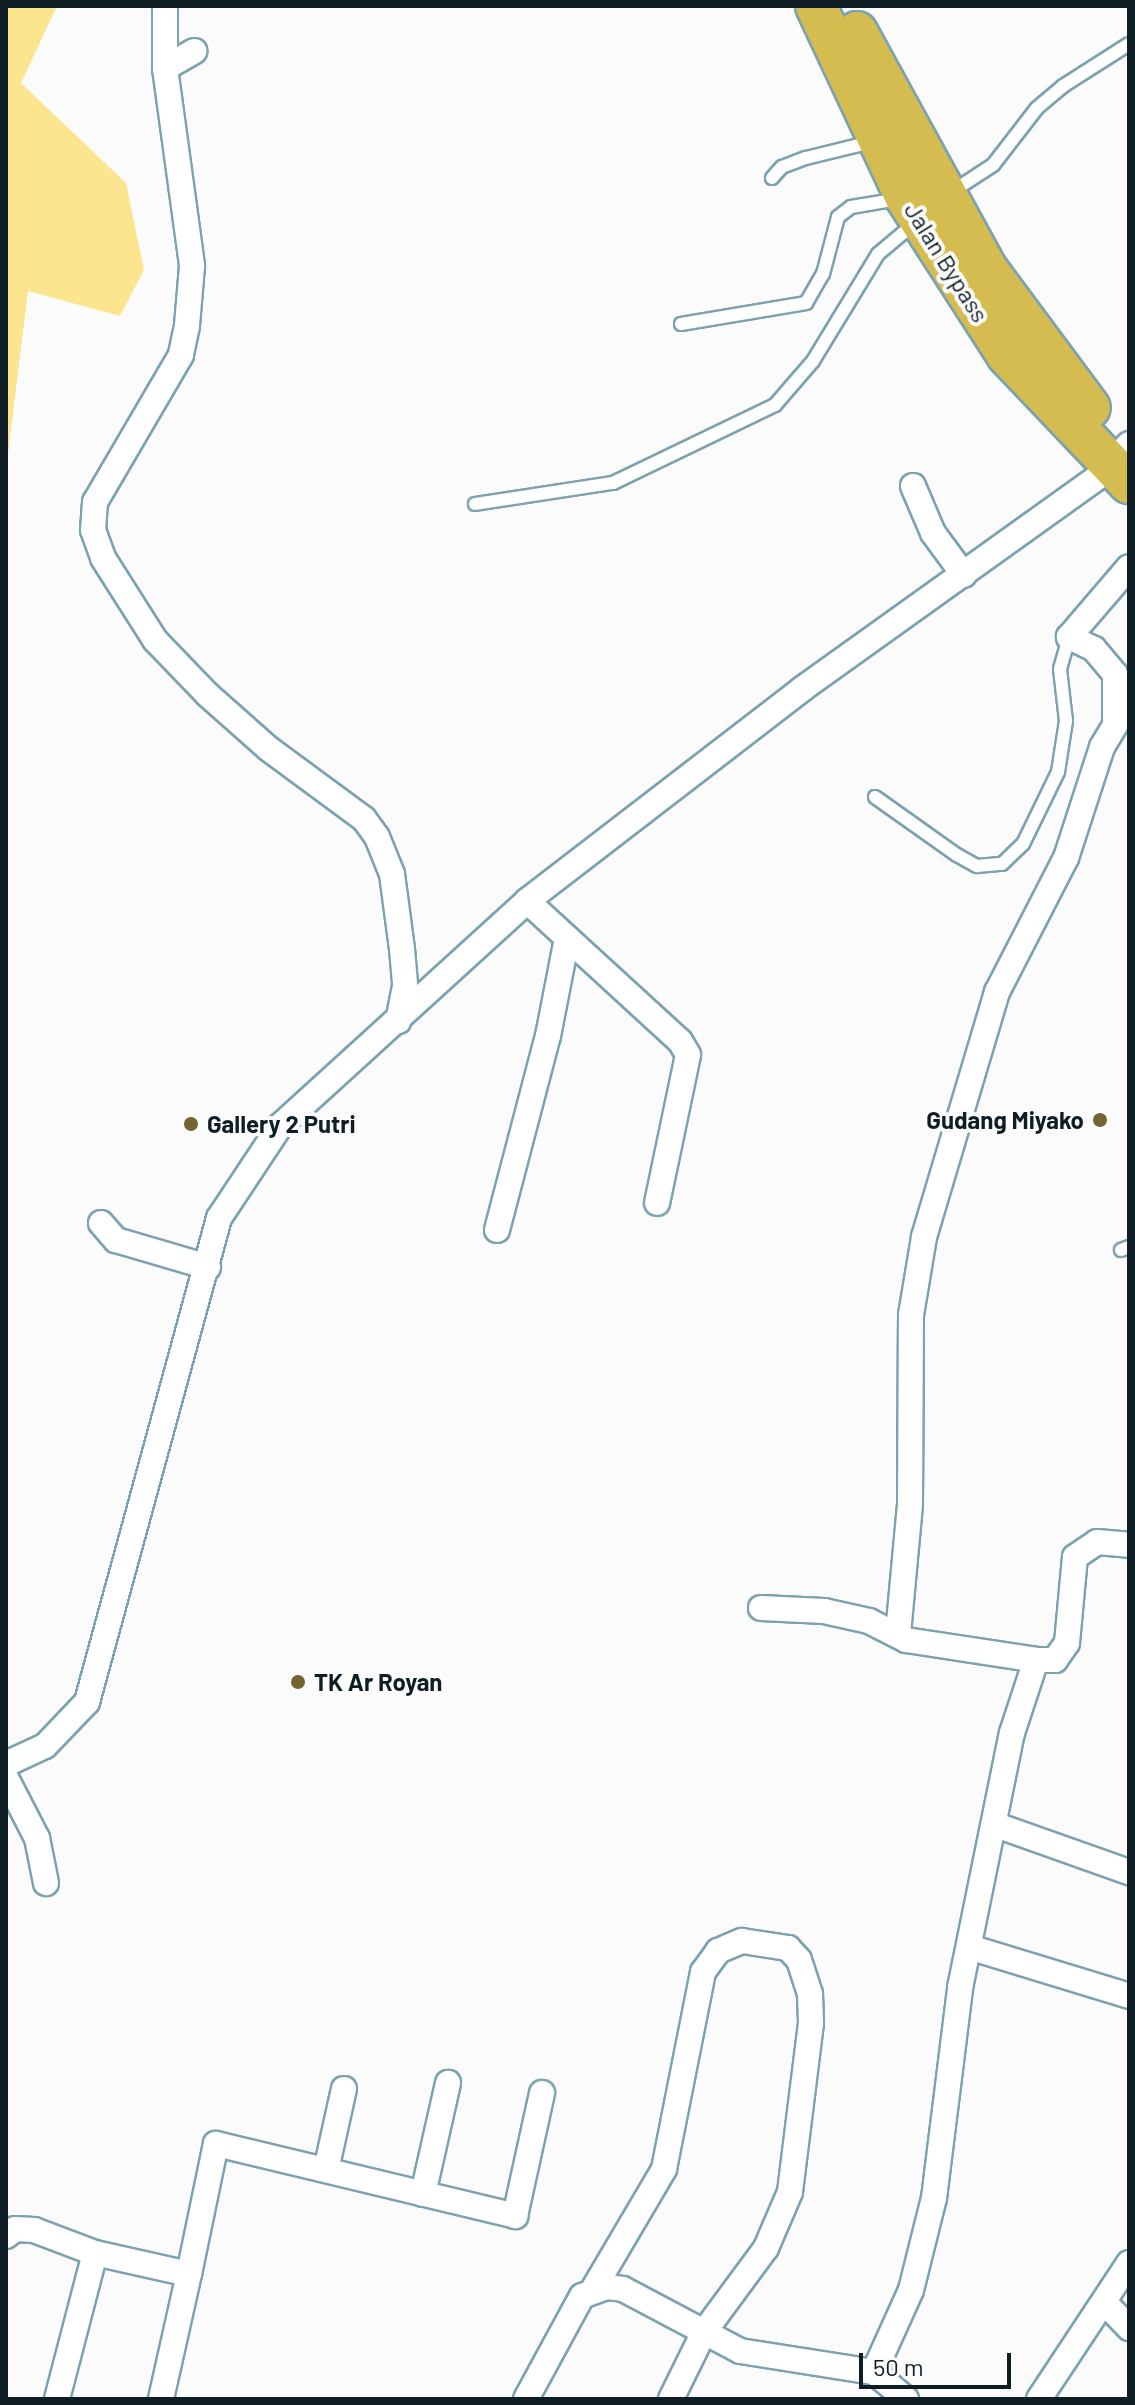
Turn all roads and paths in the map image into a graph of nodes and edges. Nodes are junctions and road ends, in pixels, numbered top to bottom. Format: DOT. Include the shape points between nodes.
graph roads {
  1 [pos="165,6"];
  2 [pos="816,6"];
  3 [pos="846,6"];
  4 [pos="1129,44"];
  5 [pos="195,51"];
  6 [pos="165,68"];
  7 [pos="878,140"];
  8 [pos="772,178"];
  9 [pos="923,205"];
  10 [pos="681,324"];
  11 [pos="1125,458"];
  12 [pos="913,486"];
  13 [pos="475,504"];
  14 [pos="1129,567"];
  15 [pos="964,575"];
  16 [pos="1074,631"];
  17 [pos="875,797"];
  18 [pos="527,901"];
  19 [pos="567,938"];
  20 [pos="398,1021"];
  21 [pos="657,1203"];
  22 [pos="101,1223"];
  23 [pos="497,1230"];
  24 [pos="208,1267"];
  25 [pos="1129,1545"];
  26 [pos="761,1608"];
  27 [pos="898,1634"];
  28 [pos="1036,1660"];
  29 [pos="6,1764"];
  30 [pos="6,1778"];
  31 [pos="996,1825"];
  32 [pos="1129,1872"];
  33 [pos="46,1883"];
  34 [pos="969,1947"];
  35 [pos="1129,1996"];
  36 [pos="448,2083"];
  37 [pos="344,2089"];
  38 [pos="542,2093"];
  39 [pos="326,2170"];
  40 [pos="423,2194"];
  41 [pos="6,2236"];
  42 [pos="95,2253"];
  43 [pos="1129,2263"];
  44 [pos="189,2274"];
  45 [pos="594,2288"];
  46 [pos="1105,2303"];
  47 [pos="1129,2328"];
  48 [pos="704,2332"];
  49 [pos="874,2372"];
  50 [pos="57,2399"];
  51 [pos="161,2399"];
  52 [pos="526,2399"];
  53 [pos="671,2399"];
  54 [pos="906,2399"];
  55 [pos="1039,2399"];
  1 -- 6 [label="street"];
  2 -- 7 [label="highway, Jalan Bypass"];
  3 -- 9 [label="highway, Jalan Bypass"];
  4 -- 9 [label="lane" via="1037,108 993,165"];
  5 -- 6 [label="street"];
  6 -- 20 [label="street" via="192,266 187,326 181,355 101,490 93,530 103,558 155,640 218,704 364,819 377,837 392,874 402,949 405,986"];
  7 -- 8 [label="lane" via="806,158 782,167"];
  7 -- 9 [label="highway, Jalan Bypass"];
  9 -- 10 [label="lane" via="851,207 838,217 823,274 806,303"];
  9 -- 11 [label="highway, Jalan Bypass" via="1032,335"];
  9 -- 13 [label="lane" via="878,254 813,361 775,405 613,483"];
  11 -- 15 [label="street"];
  12 -- 15 [label="street" via="933,533"];
  14 -- 16 [label="street"];
  15 -- 18 [label="street" via="802,689"];
  16 -- 17 [label="lane" via="1060,669 1066,721 1058,772 1023,844 1002,864 977,866 967,861"];
  16 -- 27 [label="street" via="1115,674 1115,725 1102,747 1066,858 997,992 924,1237 911,1315 910,1504"];
  18 -- 19 [label="street"];
  18 -- 20 [label="street"];
  19 -- 21 [label="street" via="672,1032 688,1055"];
  19 -- 23 [label="street" via="548,1036"];
  20 -- 24 [label="street" via="264,1146 219,1218"];
  22 -- 24 [label="street" via="116,1240"];
  24 -- 29 [label="street" via="87,1702 64,1731"];
  25 -- 28 [label="street" via="1097,1542 1075,1557 1067,1643 1055,1660"];
  26 -- 27 [label="street" via="824,1611"];
  27 -- 28 [label="street" via="906,1640"];
  28 -- 31 [label="street" via="1012,1733"];
  30 -- 33 [label="street" via="37,1838"];
  31 -- 32 [label="street"];
  31 -- 34 [label="street"];
  34 -- 35 [label="street"];
  34 -- 49 [label="street" via="934,2198 911,2290"];
  36 -- 40 [label="street"];
  37 -- 39 [label="street"];
  38 -- 40 [label="street" via="515,2216"];
  39 -- 40 [label="street"];
  39 -- 44 [label="street" via="216,2144"];
  41 -- 42 [label="street" via="15,2229 34,2230"];
  42 -- 44 [label="street"];
  42 -- 50 [label="street"];
  43 -- 46 [label="street"];
  44 -- 51 [label="street"];
  45 -- 48 [label="street" via="623,2289"];
  45 -- 48 [label="street" via="664,2169 703,1972 718,1951 742,1941 788,1948 799,1960 810,1994 811,2023 790,2192 766,2248"];
  45 -- 52 [label="street" via="571,2312"];
  46 -- 47 [label="street"];
  46 -- 55 [label="street"];
  48 -- 49 [label="street" via="757,2356"];
  48 -- 53 [label="street"];
  49 -- 54 [label="street"];
}
